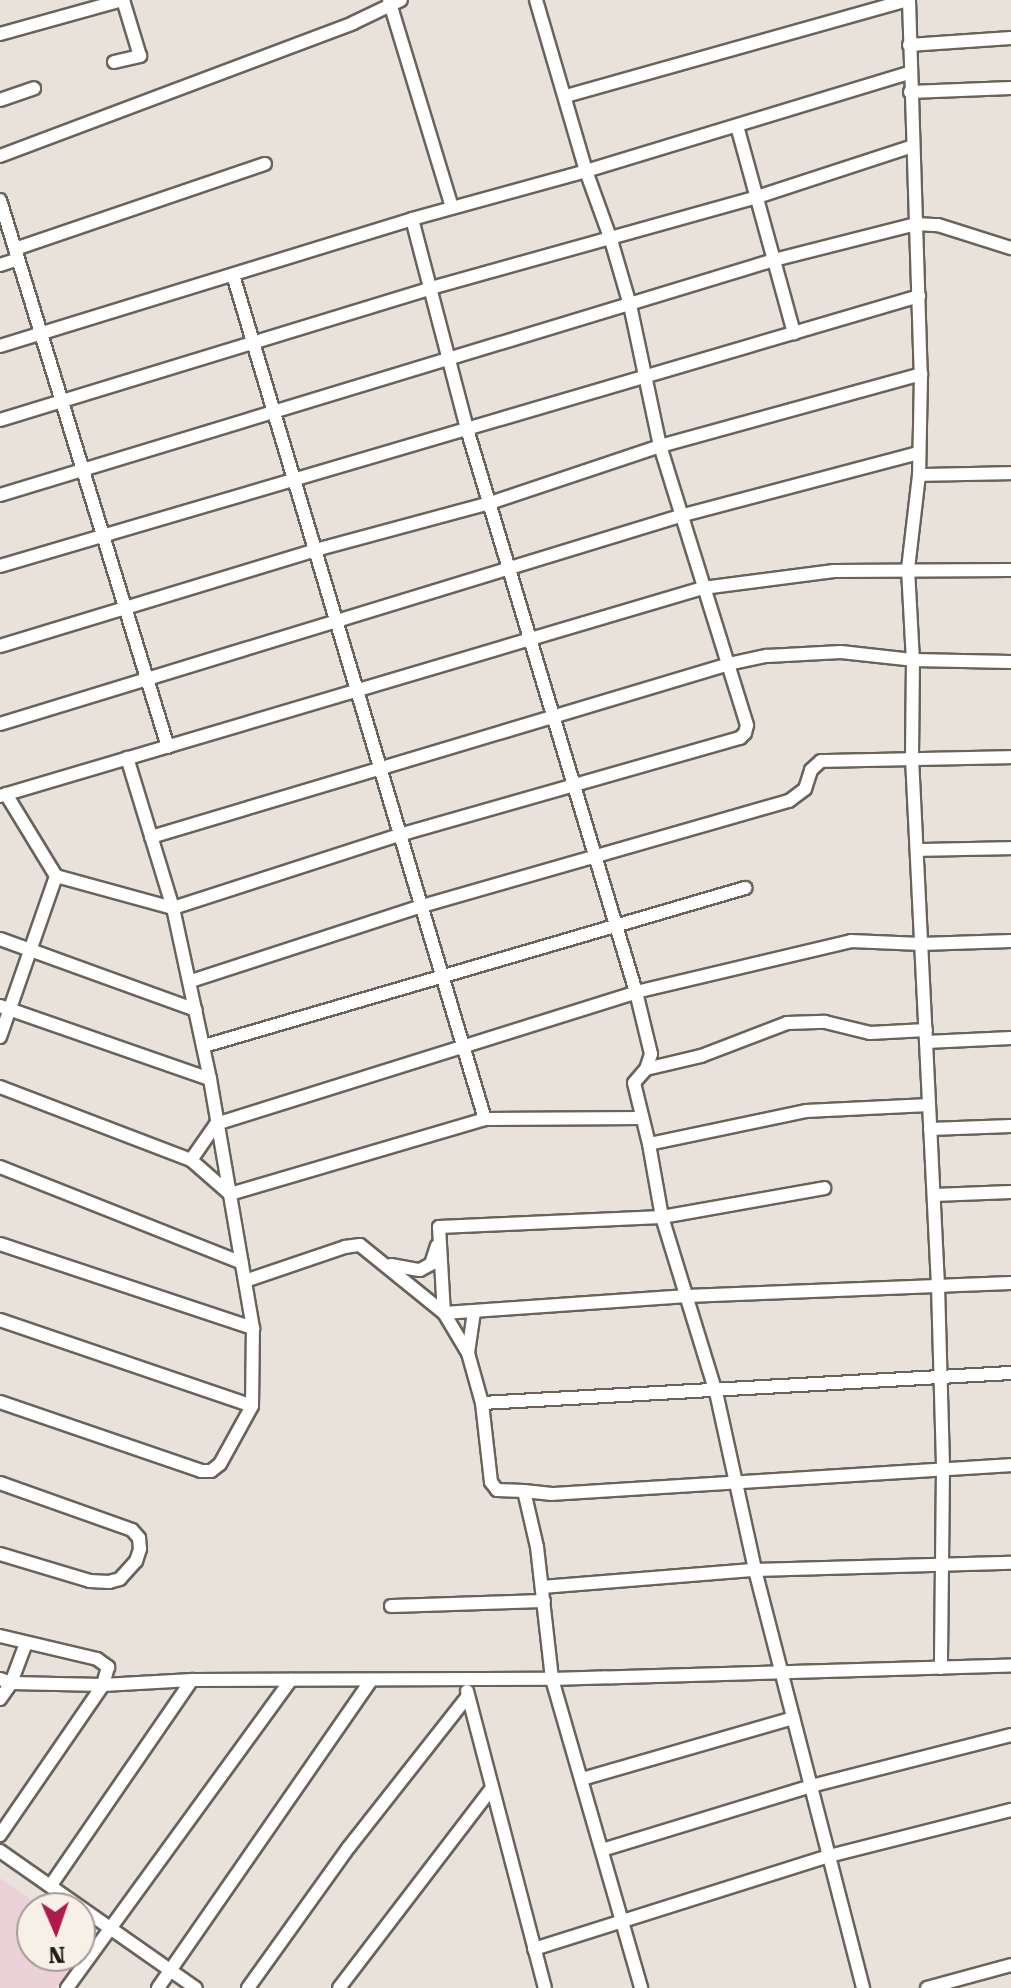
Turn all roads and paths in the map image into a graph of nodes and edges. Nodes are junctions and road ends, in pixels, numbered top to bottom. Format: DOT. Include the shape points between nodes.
graph roads {
  1 [pos="123,0"];
  2 [pos="536,0"];
  3 [pos="908,0"];
  4 [pos="394,1"];
  5 [pos="0,34"];
  6 [pos="1011,38"];
  7 [pos="909,45"];
  8 [pos="114,62"];
  9 [pos="909,73"];
  10 [pos="34,88"];
  11 [pos="1011,88"];
  12 [pos="910,92"];
  13 [pos="566,96"];
  14 [pos="0,100"];
  15 [pos="737,126"];
  16 [pos="913,146"];
  17 [pos="0,156"];
  18 [pos="265,164"];
  19 [pos="586,171"];
  20 [pos="754,198"];
  21 [pos="0,200"];
  22 [pos="452,208"];
  23 [pos="412,219"];
  24 [pos="916,224"];
  25 [pos="611,240"];
  26 [pos="1011,248"];
  27 [pos="16,254"];
  28 [pos="774,260"];
  29 [pos="0,265"];
  30 [pos="233,275"];
  31 [pos="431,288"];
  32 [pos="919,296"];
  33 [pos="630,305"];
  34 [pos="42,333"];
  35 [pos="794,333"];
  36 [pos="253,345"];
  37 [pos="0,346"];
  38 [pos="450,360"];
  39 [pos="921,374"];
  40 [pos="645,375"];
  41 [pos="62,403"];
  42 [pos="272,412"];
  43 [pos="0,420"];
  44 [pos="467,429"];
  45 [pos="660,446"];
  46 [pos="919,453"];
  47 [pos="83,472"];
  48 [pos="1011,473"];
  49 [pos="919,475"];
  50 [pos="293,482"];
  51 [pos="0,495"];
  52 [pos="490,503"];
  53 [pos="680,516"];
  54 [pos="102,536"];
  55 [pos="312,551"];
  56 [pos="0,566"];
  57 [pos="511,568"];
  58 [pos="908,569"];
  59 [pos="1011,570"];
  60 [pos="703,588"];
  61 [pos="124,609"];
  62 [pos="335,621"];
  63 [pos="531,638"];
  64 [pos="0,646"];
  65 [pos="913,660"];
  66 [pos="1011,662"];
  67 [pos="728,665"];
  68 [pos="147,680"];
  69 [pos="356,688"];
  70 [pos="553,718"];
  71 [pos="0,724"];
  72 [pos="168,747"];
  73 [pos="1011,757"];
  74 [pos="127,758"];
  75 [pos="912,758"];
  76 [pos="379,770"];
  77 [pos="574,788"];
  78 [pos="3,795"];
  79 [pos="399,835"];
  80 [pos="151,837"];
  81 [pos="1011,848"];
  82 [pos="917,850"];
  83 [pos="595,854"];
  84 [pos="56,876"];
  85 [pos="745,888"];
  86 [pos="422,906"];
  87 [pos="173,908"];
  88 [pos="617,928"];
  89 [pos="0,939"];
  90 [pos="1011,941"];
  91 [pos="921,944"];
  92 [pos="29,952"];
  93 [pos="442,976"];
  94 [pos="191,981"];
  95 [pos="636,992"];
  96 [pos="5,1008"];
  97 [pos="196,1010"];
  98 [pos="926,1036"];
  99 [pos="0,1037"];
  100 [pos="1011,1038"];
  101 [pos="204,1046"];
  102 [pos="464,1046"];
  103 [pos="646,1069"];
  104 [pos="210,1079"];
  105 [pos="0,1087"];
  106 [pos="929,1105"];
  107 [pos="642,1118"];
  108 [pos="485,1119"];
  109 [pos="216,1124"];
  110 [pos="1011,1126"];
  111 [pos="930,1129"];
  112 [pos="649,1144"];
  113 [pos="191,1160"];
  114 [pos="0,1167"];
  115 [pos="824,1188"];
  116 [pos="1011,1192"];
  117 [pos="230,1194"];
  118 [pos="934,1195"];
  119 [pos="662,1217"];
  120 [pos="439,1227"];
  121 [pos="0,1244"];
  122 [pos="368,1249"];
  123 [pos="242,1263"];
  124 [pos="245,1281"];
  125 [pos="1011,1283"];
  126 [pos="938,1286"];
  127 [pos="687,1296"];
  128 [pos="474,1312"];
  129 [pos="444,1313"];
  130 [pos="0,1320"];
  131 [pos="253,1328"];
  132 [pos="468,1353"];
  133 [pos="1011,1373"];
  134 [pos="940,1376"];
  135 [pos="716,1392"];
  136 [pos="0,1402"];
  137 [pos="482,1403"];
  138 [pos="252,1406"];
  139 [pos="1011,1465"];
  140 [pos="943,1468"];
  141 [pos="736,1480"];
  142 [pos="0,1483"];
  143 [pos="524,1491"];
  144 [pos="0,1554"];
  145 [pos="1011,1563"];
  146 [pos="939,1565"];
  147 [pos="755,1570"];
  148 [pos="542,1587"];
  149 [pos="544,1601"];
  150 [pos="391,1606"];
  151 [pos="0,1636"];
  152 [pos="26,1643"];
  153 [pos="1011,1665"];
  154 [pos="941,1668"];
  155 [pos="781,1673"];
  156 [pos="552,1679"];
  157 [pos="192,1680"];
  158 [pos="291,1680"];
  159 [pos="371,1680"];
  160 [pos="465,1680"];
  161 [pos="6,1681"];
  162 [pos="103,1685"];
  163 [pos="468,1696"];
  164 [pos="0,1699"];
  165 [pos="793,1718"];
  166 [pos="1011,1735"];
  167 [pos="582,1779"];
  168 [pos="811,1786"];
  169 [pos="492,1788"];
  170 [pos="1011,1810"];
  171 [pos="0,1835"];
  172 [pos="602,1850"];
  173 [pos="0,1851"];
  174 [pos="829,1856"];
  175 [pos="51,1885"];
  176 [pos="622,1921"];
  177 [pos="109,1928"];
  178 [pos="534,1949"];
  179 [pos="1011,1965"];
  180 [pos="171,1970"];
  181 [pos="67,1988"];
  182 [pos="158,1988"];
  183 [pos="196,1988"];
  184 [pos="248,1988"];
  185 [pos="339,1988"];
  186 [pos="545,1988"];
  187 [pos="641,1988"];
  188 [pos="863,1988"];
  189 [pos="927,1988"];
  1 -- 5 [label="street"];
  1 -- 8 [label="street" via="140,56"];
  2 -- 13 [label="street"];
  3 -- 7 [label="street"];
  3 -- 13 [label="street"];
  4 -- 17 [label="street" via="353,23"];
  4 -- 22 [label="street"];
  6 -- 7 [label="street"];
  7 -- 9 [label="street"];
  9 -- 12 [label="street"];
  9 -- 15 [label="street"];
  10 -- 14 [label="street"];
  11 -- 12 [label="street"];
  12 -- 16 [label="street"];
  13 -- 19 [label="street"];
  15 -- 19 [label="street"];
  15 -- 20 [label="street"];
  16 -- 20 [label="street"];
  16 -- 24 [label="street"];
  18 -- 27 [label="street"];
  19 -- 22 [label="street"];
  19 -- 25 [label="street"];
  20 -- 25 [label="street"];
  20 -- 28 [label="street"];
  21 -- 27 [label="street"];
  22 -- 23 [label="street"];
  23 -- 30 [label="street"];
  23 -- 31 [label="street"];
  24 -- 26 [label="street" via="938,225"];
  24 -- 28 [label="street"];
  24 -- 32 [label="street"];
  25 -- 31 [label="street"];
  25 -- 33 [label="street"];
  27 -- 29 [label="street"];
  27 -- 34 [label="street"];
  28 -- 33 [label="street"];
  28 -- 35 [label="street"];
  30 -- 34 [label="street"];
  30 -- 36 [label="street"];
  31 -- 36 [label="street"];
  31 -- 38 [label="street"];
  32 -- 35 [label="street"];
  32 -- 39 [label="street"];
  33 -- 38 [label="street"];
  33 -- 40 [label="street"];
  34 -- 37 [label="street"];
  34 -- 41 [label="street"];
  35 -- 40 [label="street"];
  36 -- 41 [label="street"];
  36 -- 42 [label="street"];
  38 -- 42 [label="street"];
  38 -- 44 [label="street"];
  39 -- 45 [label="street"];
  39 -- 46 [label="street"];
  40 -- 44 [label="street"];
  40 -- 45 [label="street"];
  41 -- 43 [label="street"];
  41 -- 47 [label="street"];
  42 -- 47 [label="street"];
  42 -- 50 [label="street"];
  44 -- 50 [label="street"];
  44 -- 52 [label="street"];
  45 -- 52 [label="street"];
  45 -- 53 [label="street"];
  46 -- 49 [label="street"];
  46 -- 53 [label="street"];
  47 -- 51 [label="street"];
  47 -- 54 [label="street"];
  48 -- 49 [label="street"];
  49 -- 58 [label="street"];
  50 -- 54 [label="street"];
  50 -- 55 [label="street"];
  52 -- 55 [label="street"];
  52 -- 57 [label="street"];
  53 -- 57 [label="street"];
  53 -- 60 [label="street"];
  54 -- 56 [label="street"];
  54 -- 61 [label="street"];
  55 -- 61 [label="street"];
  55 -- 62 [label="street"];
  57 -- 62 [label="street"];
  57 -- 63 [label="street"];
  58 -- 59 [label="street"];
  58 -- 60 [label="street" via="834,571"];
  58 -- 65 [label="street"];
  60 -- 63 [label="street"];
  60 -- 67 [label="street"];
  61 -- 64 [label="street"];
  61 -- 68 [label="street"];
  62 -- 68 [label="street"];
  62 -- 69 [label="street"];
  63 -- 69 [label="street"];
  63 -- 70 [label="street"];
  65 -- 66 [label="street"];
  65 -- 67 [label="street" via="841,652 767,656"];
  65 -- 75 [label="street"];
  67 -- 70 [label="street"];
  67 -- 77 [label="street" via="747,725 740,738"];
  68 -- 71 [label="street"];
  68 -- 72 [label="street"];
  69 -- 72 [label="street"];
  69 -- 76 [label="street"];
  70 -- 76 [label="street"];
  70 -- 77 [label="street"];
  72 -- 74 [label="street"];
  73 -- 75 [label="street"];
  74 -- 78 [label="street"];
  74 -- 80 [label="street"];
  75 -- 82 [label="street"];
  75 -- 83 [label="street" via="821,761 811,770 805,789 789,801"];
  76 -- 79 [label="street"];
  76 -- 80 [label="street"];
  77 -- 79 [label="street"];
  77 -- 83 [label="street"];
  78 -- 84 [label="street"];
  79 -- 86 [label="street"];
  79 -- 87 [label="street"];
  80 -- 87 [label="street"];
  81 -- 82 [label="street"];
  82 -- 91 [label="street"];
  83 -- 86 [label="street"];
  83 -- 88 [label="street"];
  84 -- 87 [label="street"];
  84 -- 92 [label="street"];
  85 -- 88 [label="street"];
  86 -- 93 [label="street"];
  86 -- 94 [label="street"];
  87 -- 94 [label="street"];
  88 -- 93 [label="street"];
  88 -- 95 [label="street"];
  89 -- 92 [label="street"];
  90 -- 91 [label="street"];
  91 -- 95 [label="street" via="851,941"];
  91 -- 98 [label="street"];
  92 -- 96 [label="street"];
  92 -- 97 [label="street"];
  93 -- 101 [label="street"];
  93 -- 102 [label="street"];
  94 -- 97 [label="street"];
  95 -- 102 [label="street"];
  95 -- 103 [label="street" via="651,1054"];
  96 -- 99 [label="street"];
  96 -- 104 [label="street"];
  97 -- 101 [label="street"];
  98 -- 100 [label="street"];
  98 -- 103 [label="street" via="870,1033 825,1022 787,1023 701,1056"];
  98 -- 106 [label="street"];
  101 -- 104 [label="street"];
  102 -- 108 [label="street"];
  102 -- 109 [label="street"];
  103 -- 107 [label="street" via="634,1083"];
  104 -- 109 [label="street"];
  105 -- 113 [label="street"];
  106 -- 111 [label="street"];
  106 -- 112 [label="street" via="806,1111"];
  107 -- 108 [label="street"];
  107 -- 112 [label="street"];
  108 -- 117 [label="street"];
  109 -- 113 [label="street"];
  109 -- 117 [label="street"];
  110 -- 111 [label="street"];
  111 -- 118 [label="street"];
  112 -- 119 [label="street"];
  113 -- 117 [label="street"];
  114 -- 123 [label="street"];
  115 -- 119 [label="street"];
  116 -- 118 [label="street"];
  117 -- 123 [label="street"];
  118 -- 126 [label="street"];
  119 -- 120 [label="street"];
  119 -- 127 [label="street"];
  120 -- 122 [label="street" via="436,1253 420,1270 392,1266"];
  120 -- 129 [label="street"];
  121 -- 131 [label="street"];
  122 -- 124 [label="street" via="345,1247"];
  122 -- 129 [label="street"];
  123 -- 124 [label="street"];
  124 -- 131 [label="street"];
  125 -- 126 [label="street"];
  126 -- 127 [label="street"];
  126 -- 134 [label="street"];
  127 -- 128 [label="street"];
  127 -- 135 [label="street"];
  128 -- 129 [label="street"];
  128 -- 132 [label="street"];
  129 -- 132 [label="street"];
  130 -- 138 [label="street"];
  131 -- 138 [label="street"];
  132 -- 137 [label="street"];
  133 -- 134 [label="street"];
  134 -- 135 [label="street"];
  134 -- 140 [label="street"];
  135 -- 137 [label="street"];
  135 -- 141 [label="street"];
  136 -- 138 [label="street" via="201,1471 220,1464"];
  137 -- 143 [label="street" via="491,1482 497,1490"];
  139 -- 140 [label="street"];
  140 -- 141 [label="street"];
  140 -- 146 [label="street"];
  141 -- 143 [label="street" via="552,1494"];
  141 -- 147 [label="street"];
  142 -- 144 [label="street" via="132,1530 140,1549 120,1579 109,1582"];
  143 -- 148 [label="street"];
  145 -- 146 [label="street"];
  146 -- 147 [label="street"];
  146 -- 154 [label="street"];
  147 -- 148 [label="street"];
  147 -- 155 [label="street"];
  148 -- 149 [label="street"];
  149 -- 150 [label="street"];
  149 -- 156 [label="street"];
  151 -- 152 [label="street"];
  152 -- 161 [label="street"];
  152 -- 162 [label="street" via="104,1662 108,1667"];
  153 -- 154 [label="street"];
  154 -- 155 [label="street"];
  155 -- 156 [label="street"];
  155 -- 165 [label="street"];
  156 -- 160 [label="street"];
  156 -- 167 [label="street"];
  157 -- 158 [label="street"];
  157 -- 162 [label="street"];
  157 -- 175 [label="street"];
  158 -- 159 [label="street"];
  158 -- 177 [label="street"];
  159 -- 160 [label="street"];
  159 -- 180 [label="street"];
  160 -- 163 [label="street"];
  161 -- 162 [label="street"];
  161 -- 164 [label="street"];
  162 -- 171 [label="street"];
  163 -- 169 [label="street"];
  163 -- 184 [label="street" via="349,1847"];
  165 -- 167 [label="street"];
  165 -- 168 [label="street"];
  166 -- 168 [label="street"];
  167 -- 172 [label="street"];
  168 -- 172 [label="street"];
  168 -- 174 [label="street"];
  169 -- 178 [label="street"];
  169 -- 185 [label="street"];
  170 -- 174 [label="street"];
  172 -- 176 [label="street"];
  173 -- 175 [label="street"];
  174 -- 176 [label="street"];
  174 -- 188 [label="street"];
  175 -- 177 [label="street"];
  176 -- 178 [label="street"];
  176 -- 187 [label="street"];
  177 -- 180 [label="street"];
  177 -- 181 [label="street"];
  178 -- 186 [label="street"];
  179 -- 189 [label="street"];
  180 -- 182 [label="street"];
  180 -- 183 [label="street"];
}
